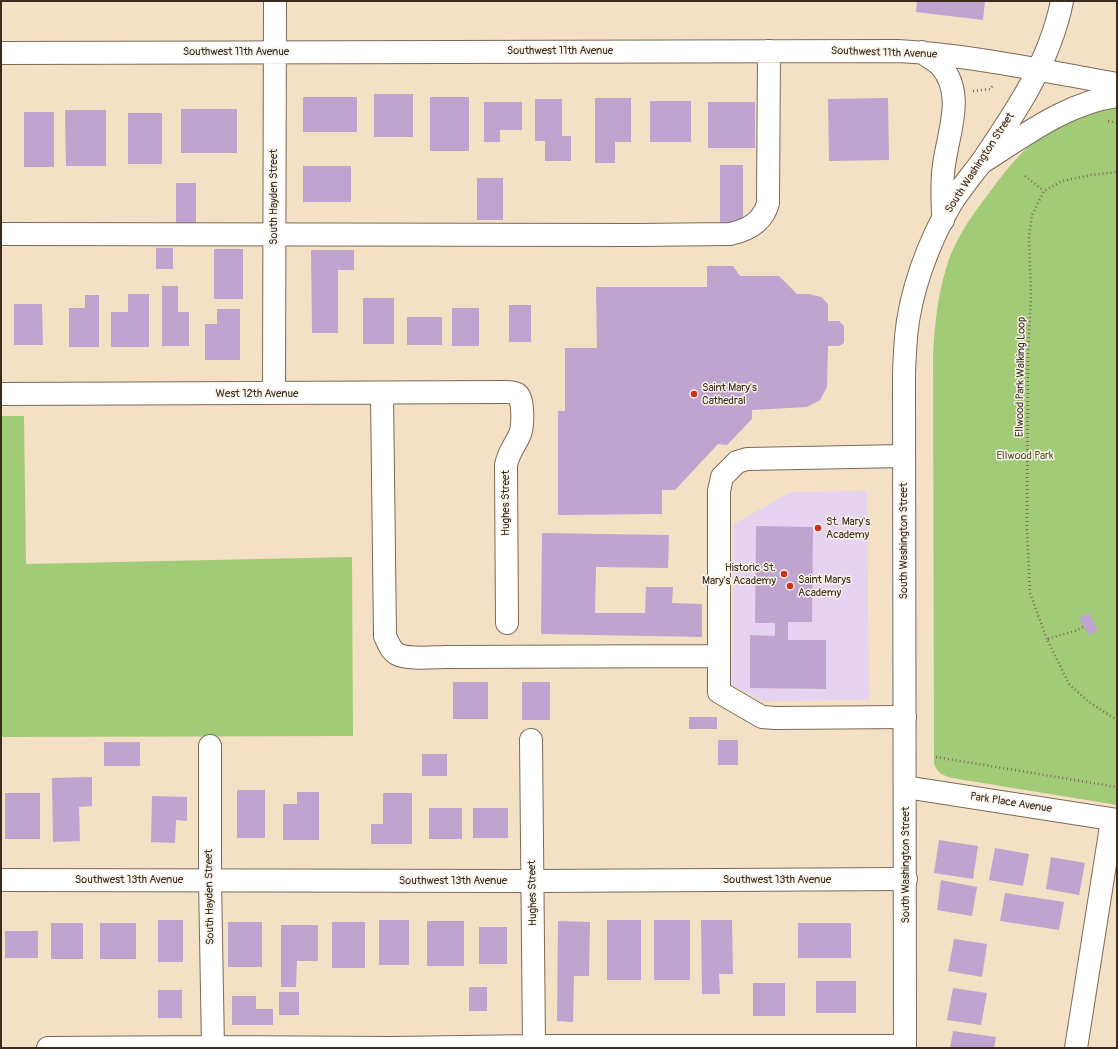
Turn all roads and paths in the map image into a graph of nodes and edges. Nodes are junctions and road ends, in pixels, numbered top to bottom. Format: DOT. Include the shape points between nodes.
graph roads {
  1 [pos="275,1"];
  2 [pos="1062,1"];
  3 [pos="275,51"];
  4 [pos="769,51"];
  5 [pos="922,52"];
  6 [pos="1,53"];
  7 [pos="1039,70"];
  8 [pos="995,80"];
  9 [pos="1117,84"];
  10 [pos="991,89"];
  11 [pos="995,89"];
  12 [pos="966,92"];
  13 [pos="1117,96"];
  14 [pos="981,162"];
  15 [pos="1117,172"];
  16 [pos="1025,176"];
  17 [pos="1044,191"];
  18 [pos="943,220"];
  19 [pos="1,234"];
  20 [pos="274,235"];
  21 [pos="512,392"];
  22 [pos="274,393"];
  23 [pos="1,394"];
  24 [pos="382,394"];
  25 [pos="904,456"];
  26 [pos="507,623"];
  27 [pos="1084,627"];
  28 [pos="1047,639"];
  29 [pos="719,656"];
  30 [pos="905,717"];
  31 [pos="1117,720"];
  32 [pos="531,740"];
  33 [pos="210,746"];
  34 [pos="936,757"];
  35 [pos="905,787"];
  36 [pos="1117,787"];
  37 [pos="1114,820"];
  38 [pos="906,879"];
  39 [pos="1,880"];
  40 [pos="210,880"];
  41 [pos="533,881"];
  42 [pos="534,1046"];
  43 [pos="213,1047"];
  44 [pos="563,1047"];
  45 [pos="733,1047"];
  46 [pos="905,1047"];
  47 [pos="48,1048"];
  48 [pos="392,1048"];
  49 [pos="1076,1048"];
  1 -- 3 [label="street, South Hayden Street"];
  2 -- 7 [label="street, South Washington Street" via="1053,36"];
  3 -- 4 [label="street, Southwest 11th Avenue"];
  3 -- 6 [label="street, Southwest 11th Avenue"];
  3 -- 20 [label="street, South Hayden Street"];
  4 -- 5 [label="street, Southwest 11th Avenue"];
  4 -- 20 [label="street" via="768,203 761,218 752,227 741,232 636,235"];
  5 -- 7 [label="street, Southwest 11th Avenue"];
  5 -- 18 [label="street" via="940,65 953,94 953,119 943,167"];
  7 -- 9 [label="street, Southwest 11th Avenue"];
  7 -- 14 [label="street, South Washington Street"];
  8 -- 10 [label="path"];
  10 -- 11 [label="path"];
  10 -- 12 [label="path"];
  13 -- 14 [label="street" via="1069,110"];
  14 -- 18 [label="street, South Washington Street"];
  15 -- 17 [label="path" via="1062,181"];
  16 -- 17 [label="path"];
  17 -- 28 [label="path, Ellwood Park Walking Loop" via="1032,215 1029,236 1031,297 1028,351 1027,530 1030,593"];
  18 -- 25 [label="street, South Washington Street" via="920,275 906,335"];
  19 -- 20 [label="street"];
  20 -- 22 [label="street, South Hayden Street"];
  21 -- 24 [label="street, West 12th Avenue"];
  21 -- 26 [label="street, Hughes Street" via="521,398 522,426 521,433 508,454 506,465"];
  22 -- 23 [label="street, West 12th Avenue"];
  22 -- 24 [label="street, West 12th Avenue"];
  24 -- 29 [label="street" via="385,636 389,646 397,654 409,657"];
  25 -- 29 [label="street" via="747,459 737,462 722,477 719,490"];
  25 -- 30 [label="street, South Washington Street"];
  27 -- 28 [label="path"];
  28 -- 31 [label="path, Ellwood Park Walking Loop" via="1069,684 1089,702"];
  29 -- 30 [label="street" via="719,692 762,716"];
  30 -- 35 [label="street, South Washington Street"];
  32 -- 41 [label="street, Hughes Street"];
  33 -- 40 [label="street, South Hayden Street"];
  34 -- 36 [label="path"];
  35 -- 37 [label="street, Park Place Avenue"];
  35 -- 38 [label="street, South Washington Street"];
  37 -- 49 [label="street"];
  38 -- 41 [label="street, Southwest 13th Avenue"];
  38 -- 46 [label="street, South Washington Street"];
  39 -- 40 [label="street, Southwest 13th Avenue"];
  40 -- 41 [label="street, Southwest 13th Avenue"];
  40 -- 43 [label="street, South Hayden Street"];
  41 -- 42 [label="street, Hughes Street"];
  42 -- 44 [label="street"];
  42 -- 48 [label="street"];
  43 -- 47 [label="street"];
  43 -- 48 [label="street"];
  44 -- 45 [label="street"];
  45 -- 46 [label="street"];
}
